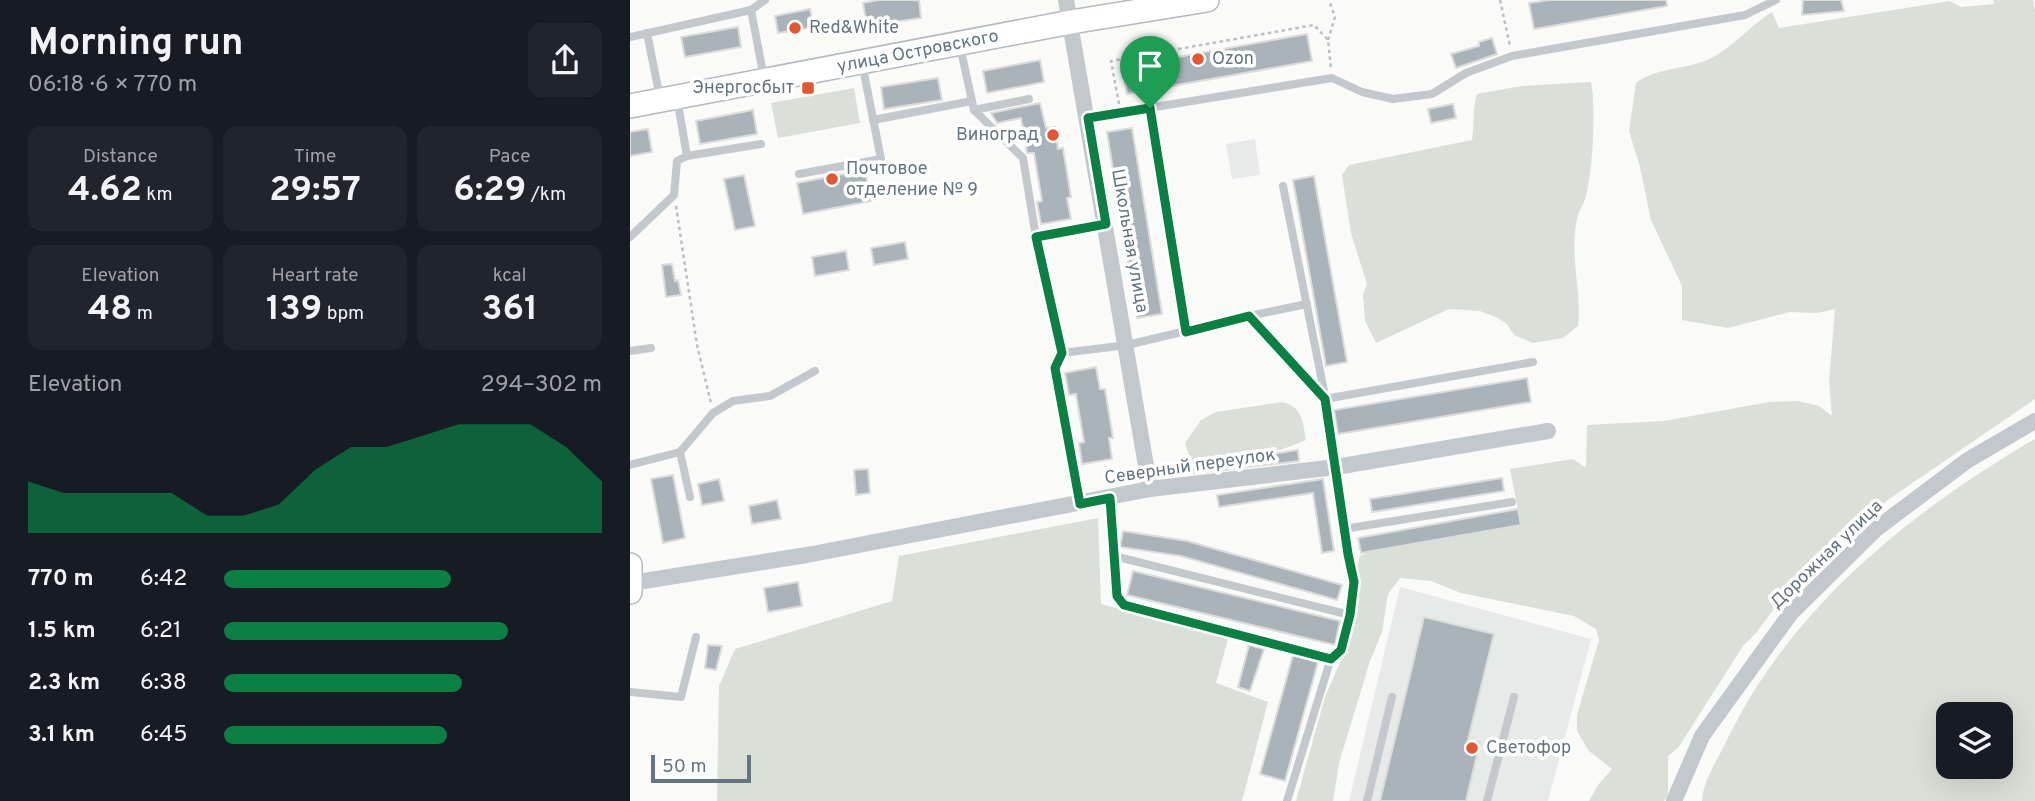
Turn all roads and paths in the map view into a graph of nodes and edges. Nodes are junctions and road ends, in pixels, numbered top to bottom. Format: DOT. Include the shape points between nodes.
graph roads {
  1 [pos="765,0"];
  2 [pos="1207,0"];
  3 [pos="1329,0"];
  4 [pos="1500,0"];
  5 [pos="1776,0"];
  6 [pos="751,10"];
  7 [pos="1069,11"];
  8 [pos="647,33"];
  9 [pos="630,37"];
  10 [pos="1328,40"];
  11 [pos="959,43"];
  12 [pos="1512,56"];
  13 [pos="862,63"];
  14 [pos="1332,78"];
  15 [pos="764,81"];
  16 [pos="669,99"];
  17 [pos="1029,99"];
  18 [pos="973,105"];
  19 [pos="630,106"];
  20 [pos="1150,108"];
  21 [pos="1121,112"];
  22 [pos="1088,118"];
  23 [pos="873,120"];
  24 [pos="761,144"];
  25 [pos="687,156"];
  26 [pos="799,174"];
  27 [pos="1283,186"];
  28 [pos="674,195"];
  29 [pos="1106,224"];
  30 [pos="630,237"];
  31 [pos="1036,237"];
  32 [pos="1307,304"];
  33 [pos="1249,316"];
  34 [pos="1186,332"];
  35 [pos="1127,345"];
  36 [pos="651,348"];
  37 [pos="630,351"];
  38 [pos="1062,353"];
  39 [pos="1533,362"];
  40 [pos="816,371"];
  41 [pos="1325,399"];
  42 [pos="713,413"];
  43 [pos="2035,421"];
  44 [pos="1548,431"];
  45 [pos="680,452"];
  46 [pos="630,465"];
  47 [pos="1336,467"];
  48 [pos="1150,489"];
  49 [pos="690,497"];
  50 [pos="1110,498"];
  51 [pos="1512,502"];
  52 [pos="1080,504"];
  53 [pos="1344,529"];
  54 [pos="1114,556"];
  55 [pos="630,565"];
  56 [pos="631,583"];
  57 [pos="630,592"];
  58 [pos="1350,615"];
  59 [pos="696,637"];
  60 [pos="1331,659"];
  61 [pos="630,692"];
  62 [pos="1392,697"];
  63 [pos="1514,697"];
  64 [pos="1287,801"];
  65 [pos="1367,801"];
  66 [pos="1487,801"];
  67 [pos="1674,801"];
  1 -- 6 [label="lane"];
  2 -- 7 [label="main road, улица Островского"];
  3 -- 10 [label="path" via="1335,17"];
  4 -- 12 [label="path"];
  5 -- 12 [label="lane" via="1745,15"];
  6 -- 8 [label="lane"];
  6 -- 15 [label="lane"];
  7 -- 11 [label="main road, улица Островского"];
  7 -- 22 [label="street, Школьная улица"];
  8 -- 9 [label="lane"];
  8 -- 16 [label="lane"];
  10 -- 14 [label="path"];
  10 -- 21 [label="path" via="1314,25 1111,61"];
  11 -- 13 [label="main road, улица Островского"];
  11 -- 18 [label="lane"];
  12 -- 14 [label="lane" via="1466,73 1432,94 1393,99"];
  13 -- 15 [label="main road, улица Островского"];
  13 -- 23 [label="lane"];
  14 -- 20 [label="lane"];
  15 -- 16 [label="main road, улица Островского"];
  16 -- 19 [label="main road, улица Островского"];
  16 -- 25 [label="lane"];
  17 -- 18 [label="lane"];
  18 -- 23 [label="lane"];
  18 -- 31 [label="lane" via="1023,158"];
  20 -- 21 [label="lane"];
  20 -- 34 [label="lane"];
  21 -- 22 [label="lane"];
  22 -- 29 [label="street, Школьная улица"];
  23 -- 26 [label="lane" via="881,159"];
  24 -- 25 [label="lane"];
  25 -- 28 [label="lane" via="677,161"];
  27 -- 32 [label="lane"];
  28 -- 30 [label="lane"];
  28 -- 42 [label="path" via="697,345"];
  29 -- 31 [label="lane"];
  29 -- 35 [label="street, Школьная улица"];
  31 -- 38 [label="lane"];
  32 -- 33 [label="lane"];
  32 -- 41 [label="lane"];
  33 -- 34 [label="lane"];
  33 -- 41 [label="lane"];
  34 -- 35 [label="lane"];
  35 -- 38 [label="lane"];
  35 -- 48 [label="street, Школьная улица"];
  36 -- 37 [label="lane"];
  38 -- 52 [label="lane" via="1055,368"];
  39 -- 41 [label="lane"];
  40 -- 42 [label="lane" via="770,396 733,401"];
  41 -- 47 [label="lane"];
  42 -- 45 [label="lane"];
  43 -- 67 [label="street, Дорожная улица" via="1968,460 1876,529 1791,612 1702,736"];
  44 -- 47 [label="street, Северный переулок"];
  45 -- 46 [label="lane"];
  45 -- 49 [label="lane"];
  47 -- 48 [label="street, Северный переулок"];
  47 -- 53 [label="lane"];
  48 -- 50 [label="street, Северный переулок"];
  50 -- 52 [label="street, Северный переулок"];
  50 -- 54 [label="lane"];
  51 -- 53 [label="lane"];
  52 -- 56 [label="street, Северный переулок"];
  53 -- 58 [label="lane" via="1354,582"];
  54 -- 58 [label="lane"];
  54 -- 60 [label="lane" via="1117,596 1124,605"];
  55 -- 56 [label="main road"];
  56 -- 57 [label="main road"];
  58 -- 60 [label="lane" via="1341,650"];
  59 -- 61 [label="lane" via="681,697"];
  60 -- 64 [label="lane"];
  62 -- 65 [label="lane"];
  63 -- 66 [label="lane"];
}
